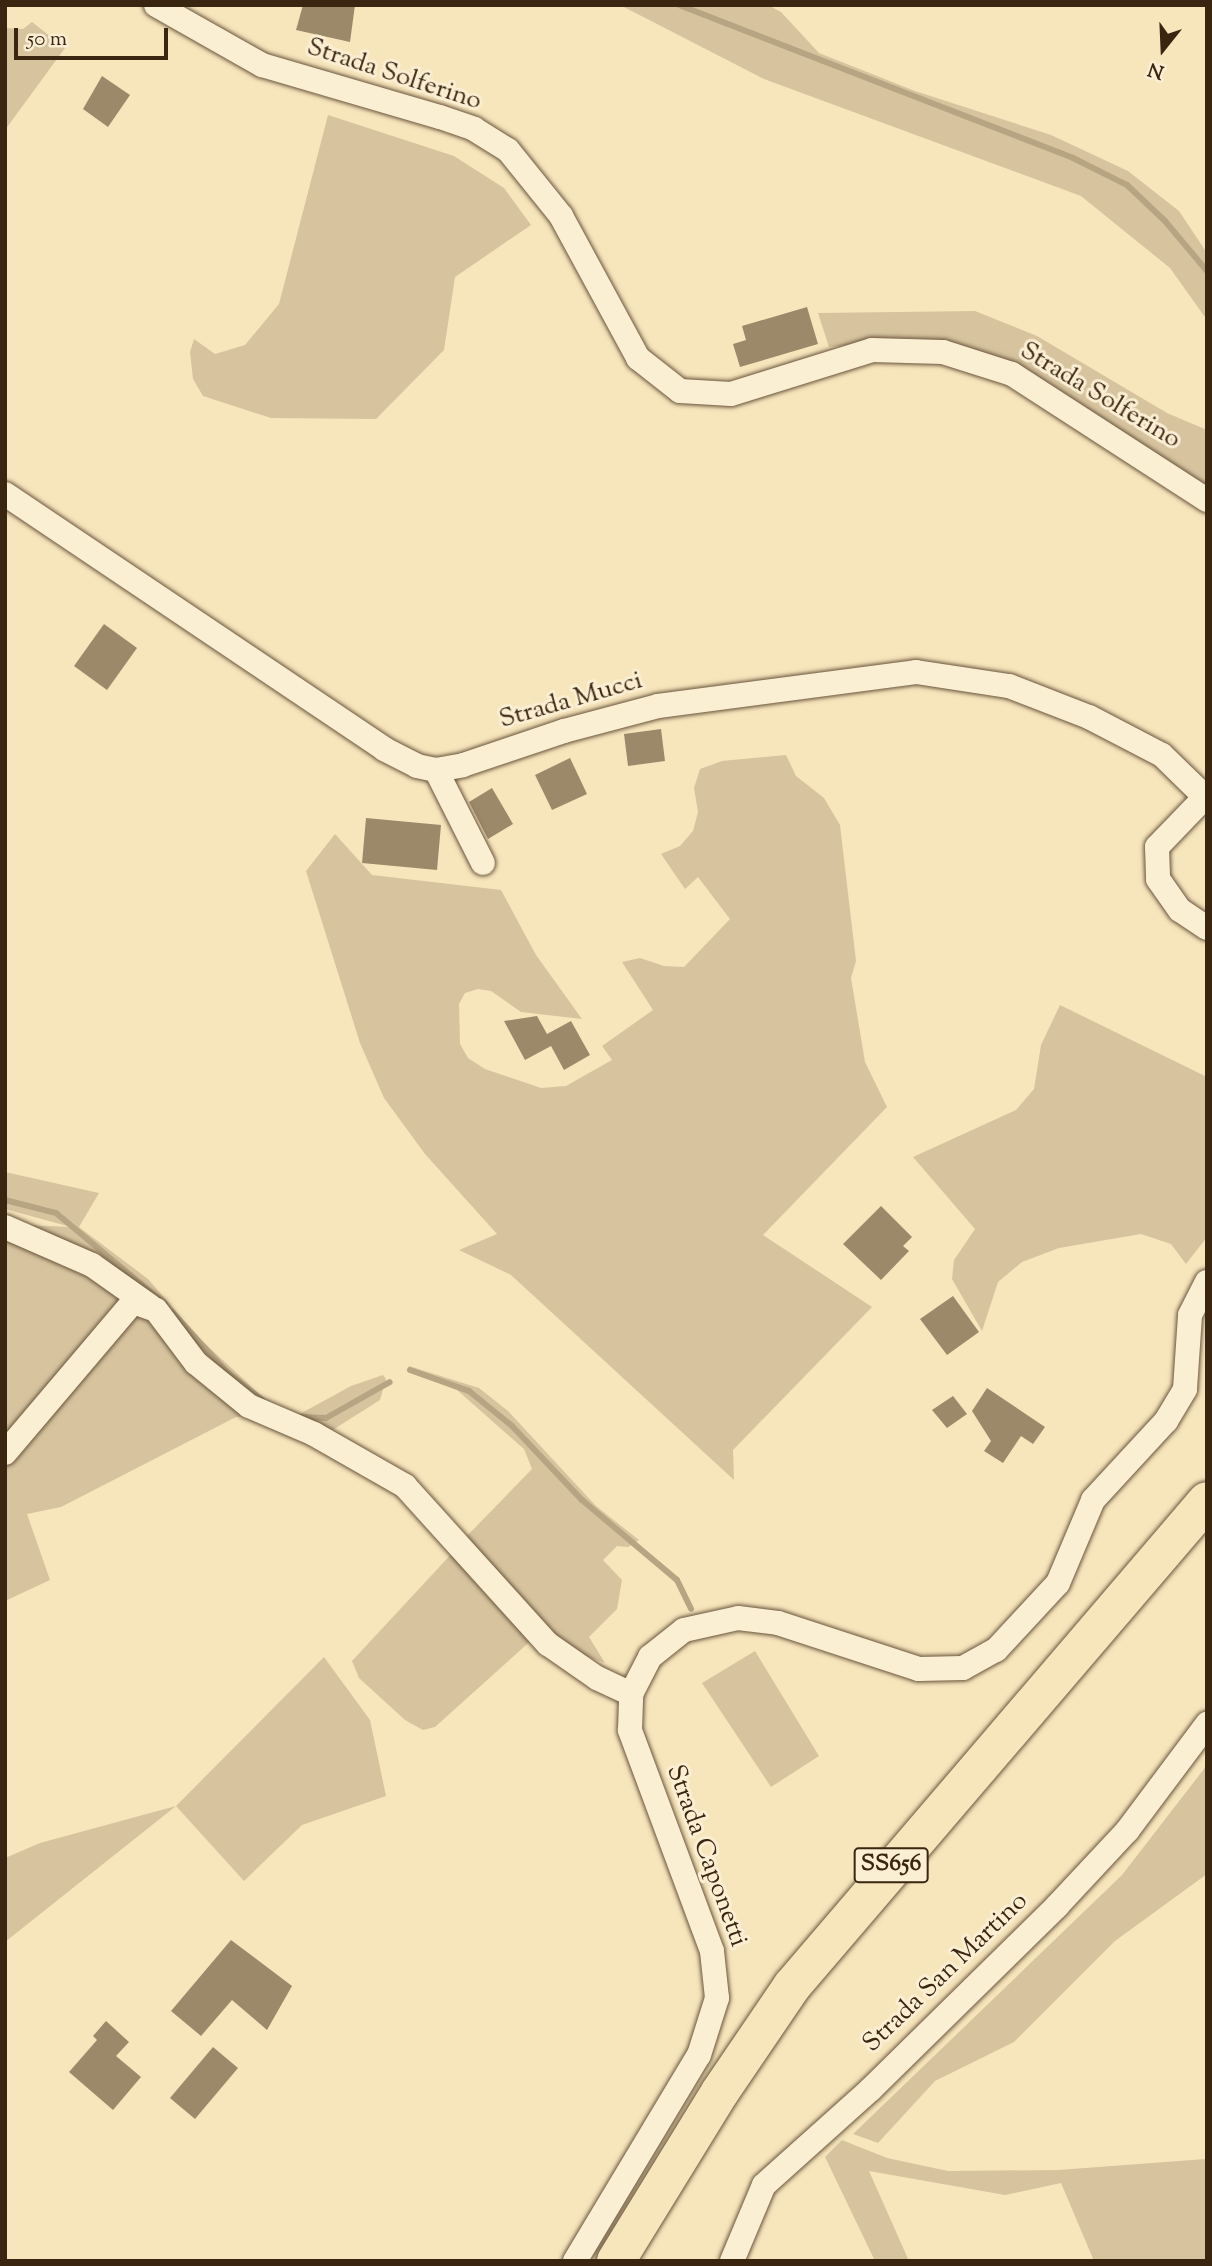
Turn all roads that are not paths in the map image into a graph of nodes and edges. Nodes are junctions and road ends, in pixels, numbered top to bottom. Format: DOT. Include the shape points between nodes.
graph roads {
  1 [pos="156,5"];
  2 [pos="5,494"];
  3 [pos="1207,500"];
  4 [pos="436,770"];
  5 [pos="1205,795"];
  6 [pos="483,863"];
  7 [pos="1207,928"];
  8 [pos="5,1227"];
  9 [pos="1207,1282"];
  10 [pos="156,1310"];
  11 [pos="5,1453"];
  12 [pos="1207,1501"];
  13 [pos="631,1694"];
  14 [pos="1207,1724"];
  15 [pos="575,2261"];
  16 [pos="616,2261"];
  17 [pos="732,2261"];
  1 -- 3 [label="street, Strada Solferino" via="261,65 440,117 474,129 508,150 561,216 638,358 680,391 731,394 872,350 943,352 1012,374"];
  2 -- 4 [label="street" via="384,749"];
  4 -- 5 [label="street, Strada Mucci" via="659,706 916,672 1009,686 1089,717 1161,755"];
  4 -- 6 [label="street"];
  5 -- 7 [label="street" via="1157,847 1158,879 1180,910"];
  8 -- 10 [label="street" via="92,1265"];
  9 -- 13 [label="street" via="1191,1315 1185,1389 1167,1421 1093,1500 1058,1583 996,1650 963,1668 919,1669 778,1623 738,1618 684,1630 650,1657"];
  10 -- 11 [label="street" via="133,1302"];
  10 -- 13 [label="street" via="196,1363 249,1406 314,1434 405,1486 548,1644 597,1678"];
  12 -- 16 [label="highway, SS656" via="792,1986 720,2091"];
  13 -- 15 [label="street, Strada Caponetti" via="630,1730 712,1951 717,1998 699,2055"];
  14 -- 17 [label="street, Strada San Martino" via="1136,1821 1057,1906 871,2089 764,2185"];
}
